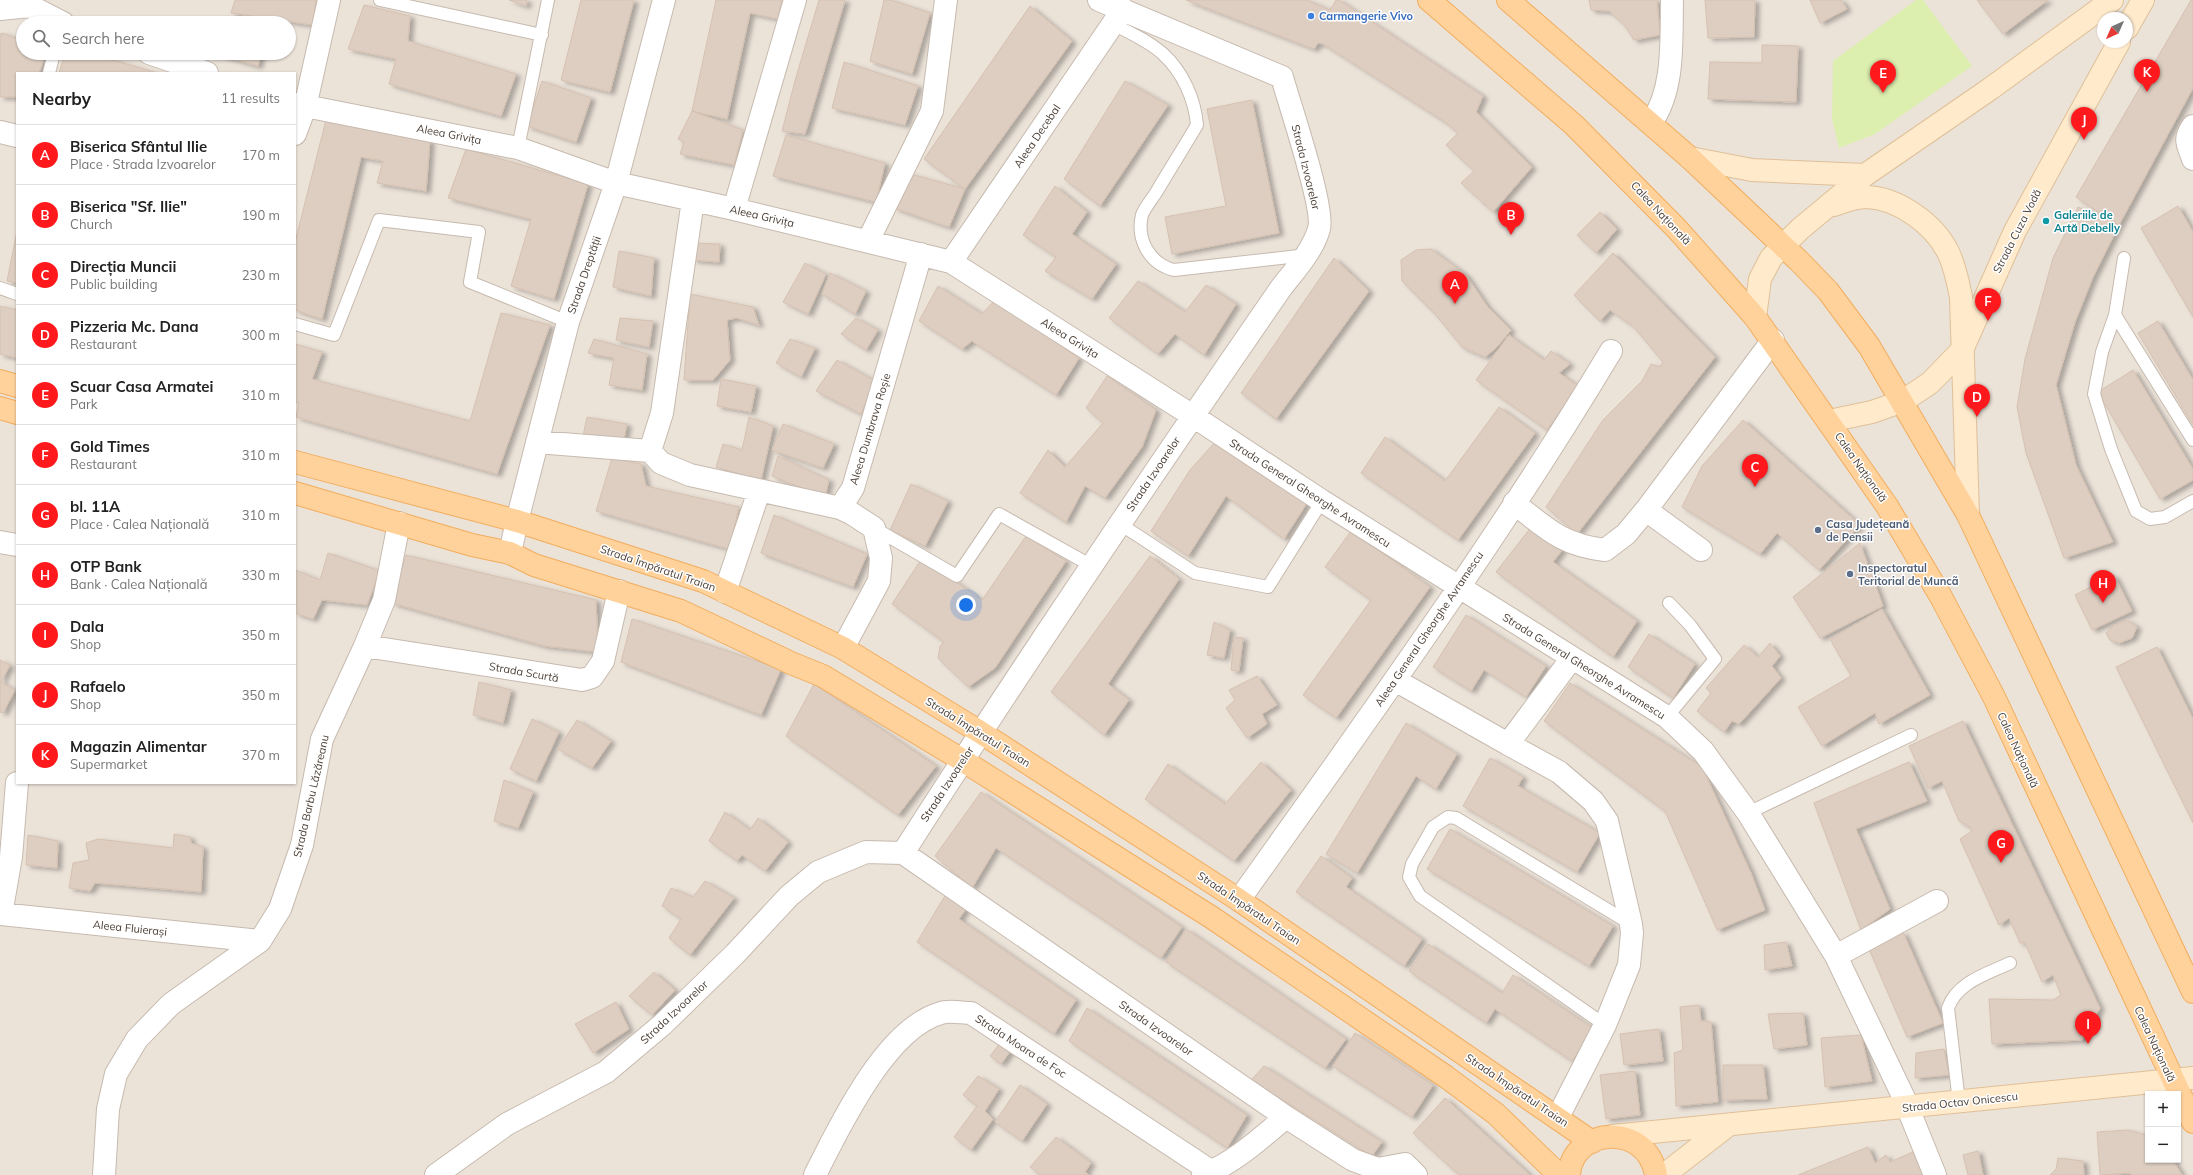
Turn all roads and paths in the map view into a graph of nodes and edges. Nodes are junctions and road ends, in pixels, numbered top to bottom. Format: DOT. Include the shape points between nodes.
graph roads {
  1 [pos="330,0"];
  2 [pos="380,0"];
  3 [pos="548,0"];
  4 [pos="664,0"];
  5 [pos="795,0"];
  6 [pos="946,0"];
  7 [pos="1099,0"];
  8 [pos="1429,0"];
  9 [pos="1508,0"];
  10 [pos="1672,0"];
  11 [pos="2143,0"];
  12 [pos="31,3"];
  13 [pos="2106,6"];
  14 [pos="0,9"];
  15 [pos="51,16"];
  16 [pos="1118,17"];
  17 [pos="2133,18"];
  18 [pos="542,35"];
  19 [pos="2116,48"];
  20 [pos="52,60"];
  21 [pos="169,60"];
  22 [pos="49,72"];
  23 [pos="203,72"];
  24 [pos="300,105"];
  25 [pos="1651,123"];
  26 [pos="2193,126"];
  27 [pos="296,128"];
  28 [pos="0,132"];
  29 [pos="16,136"];
  30 [pos="518,148"];
  31 [pos="1690,158"];
  32 [pos="2193,159"];
  33 [pos="1864,175"];
  34 [pos="616,183"];
  35 [pos="693,200"];
  36 [pos="1828,206"];
  37 [pos="734,209"];
  38 [pos="868,241"];
  39 [pos="1782,245"];
  40 [pos="921,254"];
  41 [pos="1307,256"];
  42 [pos="2124,258"];
  43 [pos="951,262"];
  44 [pos="0,288"];
  45 [pos="16,294"];
  46 [pos="2115,315"];
  47 [pos="1755,317"];
  48 [pos="568,322"];
  49 [pos="296,324"];
  50 [pos="1773,340"];
  51 [pos="1962,350"];
  52 [pos="1611,352"];
  53 [pos="0,381"];
  54 [pos="16,386"];
  55 [pos="1903,401"];
  56 [pos="0,408"];
  57 [pos="16,413"];
  58 [pos="1193,416"];
  59 [pos="1829,421"];
  60 [pos="2193,440"];
  61 [pos="537,442"];
  62 [pos="650,450"];
  63 [pos="296,462"];
  64 [pos="759,490"];
  65 [pos="296,493"];
  66 [pos="2193,501"];
  67 [pos="1322,502"];
  68 [pos="1514,504"];
  69 [pos="840,508"];
  70 [pos="1646,510"];
  71 [pos="1968,515"];
  72 [pos="517,521"];
  73 [pos="399,523"];
  74 [pos="1120,524"];
  75 [pos="874,528"];
  76 [pos="0,542"];
  77 [pos="16,545"];
  78 [pos="1701,550"];
  79 [pos="510,553"];
  80 [pos="1092,566"];
  81 [pos="1458,587"];
  82 [pos="619,591"];
  83 [pos="725,592"];
  84 [pos="1669,603"];
  85 [pos="366,646"];
  86 [pos="844,648"];
  87 [pos="1572,658"];
  88 [pos="1395,680"];
  89 [pos="1667,717"];
  90 [pos="980,732"];
  91 [pos="1911,735"];
  92 [pos="1508,744"];
  93 [pos="962,760"];
  94 [pos="17,784"];
  95 [pos="1748,813"];
  96 [pos="903,853"];
  97 [pos="1239,900"];
  98 [pos="1937,901"];
  99 [pos="1,914"];
  100 [pos="1631,924"];
  101 [pos="260,941"];
  102 [pos="1836,956"];
  103 [pos="2010,963"];
  104 [pos="2193,992"];
  105 [pos="1605,1025"];
  106 [pos="2183,1079"];
  107 [pos="1959,1102"];
  108 [pos="1908,1107"];
  109 [pos="1286,1117"];
  110 [pos="1558,1117"];
  111 [pos="2193,1122"];
  112 [pos="1727,1126"];
  113 [pos="1613,1136"];
  114 [pos="1592,1142"];
  115 [pos="1207,1173"];
  116 [pos="104,1175"];
  117 [pos="436,1175"];
  118 [pos="815,1175"];
  119 [pos="1416,1175"];
  120 [pos="1559,1175"];
  121 [pos="1569,1175"];
  122 [pos="1656,1175"];
  123 [pos="1664,1175"];
  124 [pos="1935,1175"];
  1 -- 24 [label="street"];
  2 -- 18 [label="lane"];
  3 -- 18 [label="lane"];
  4 -- 34 [label="street, Strada Dreptății"];
  5 -- 37 [label="street"];
  6 -- 38 [label="street" via="932,111"];
  7 -- 16 [label="street"];
  8 -- 47 [label="main road, Calea Națională" via="1579,130 1658,209"];
  9 -- 25 [label="main road"];
  10 -- 25 [label="street" via="1670,61 1665,95 1659,112"];
  11 -- 17 [label="street"];
  12 -- 14 [label="street"];
  12 -- 15 [label="street"];
  13 -- 33 [label="street"];
  16 -- 41 [label="street, Strada Izvoarelor" via="1282,77 1316,196 1319,228"];
  16 -- 41 [label="lane" via="1139,37 1164,54 1183,80 1196,108 1197,126 1142,215 1144,248 1164,268 1174,270"];
  16 -- 43 [label="street, Aleea Decebal"];
  18 -- 30 [label="lane"];
  19 -- 51 [label="street, Strada Cuza Vodă" via="2015,231"];
  20 -- 22 [label="lane"];
  21 -- 23 [label="street"];
  24 -- 27 [label="street"];
  24 -- 30 [label="street, Aleea Grivița"];
  25 -- 31 [label="main road"];
  26 -- 32 [label="street" via="2186,140"];
  28 -- 29 [label="street"];
  30 -- 34 [label="street, Aleea Grivița"];
  31 -- 33 [label="street" via="1752,170"];
  31 -- 39 [label="main road"];
  33 -- 36 [label="street"];
  34 -- 35 [label="street, Aleea Grivița"];
  34 -- 48 [label="street, Strada Dreptății"];
  35 -- 37 [label="street, Aleea Grivița"];
  35 -- 62 [label="street" via="662,413"];
  36 -- 39 [label="street"];
  36 -- 51 [label="street" via="1852,198 1879,198 1908,212 1930,229 1948,252 1958,284 1961,297"];
  37 -- 38 [label="street, Aleea Grivița"];
  38 -- 40 [label="street, Aleea Grivița"];
  39 -- 47 [label="street" via="1771,258 1760,279"];
  39 -- 55 [label="main road" via="1828,291 1850,319"];
  40 -- 43 [label="street, Aleea Grivița"];
  40 -- 69 [label="street, Aleea Dumbrava Roșie" via="853,488"];
  41 -- 58 [label="street, Strada Izvoarelor" via="1281,288"];
  42 -- 46 [label="lane"];
  43 -- 58 [label="street, Aleea Grivița"];
  44 -- 45 [label="lane"];
  46 -- 60 [label="lane"];
  46 -- 66 [label="lane" via="2102,352 2094,394 2110,449 2136,511 2150,519 2165,517"];
  47 -- 50 [label="main road, Calea Națională"];
  48 -- 49 [label="lane" via="470,282 479,232 379,220 334,335"];
  48 -- 61 [label="street, Strada Dreptății"];
  50 -- 59 [label="main road, Calea Națională"];
  50 -- 70 [label="street"];
  51 -- 55 [label="street, Strada Cuza Vodă" via="1930,383"];
  51 -- 71 [label="street"];
  52 -- 68 [label="street, Aleea General Gheorghe Avramescu"];
  53 -- 54 [label="main road"];
  55 -- 59 [label="street, Strada Cuza Vodă" via="1872,412"];
  55 -- 71 [label="main road"];
  56 -- 57 [label="main road"];
  58 -- 67 [label="street, Strada General Gheorghe Avramescu"];
  58 -- 74 [label="street, Strada Izvoarelor"];
  59 -- 106 [label="main road, Calea Națională" via="1913,548 1994,697"];
  61 -- 62 [label="street"];
  61 -- 72 [label="street, Strada Dreptății"];
  62 -- 64 [label="street" via="661,463 690,475"];
  63 -- 72 [label="main road, Strada Împăratul Traian"];
  64 -- 69 [label="street"];
  64 -- 83 [label="street"];
  65 -- 73 [label="main road"];
  67 -- 74 [label="lane" via="1268,587 1195,573"];
  67 -- 81 [label="street, Strada General Gheorghe Avramescu"];
  68 -- 70 [label="street" via="1561,539 1583,548 1605,550 1626,534"];
  68 -- 81 [label="street, Aleea General Gheorghe Avramescu"];
  69 -- 75 [label="street" via="851,512"];
  70 -- 78 [label="street"];
  71 -- 104 [label="main road"];
  72 -- 79 [label="street, Strada Dreptății"];
  72 -- 83 [label="main road, Strada Împăratul Traian" via="703,581"];
  73 -- 79 [label="main road" via="472,545"];
  73 -- 85 [label="street, Strada Barbu Lăzăreanu" via="384,600"];
  74 -- 80 [label="street, Strada Izvoarelor"];
  75 -- 80 [label="lane" via="957,576 999,514"];
  75 -- 86 [label="street" via="881,558 879,581"];
  76 -- 77 [label="street"];
  79 -- 82 [label="main road" via="534,564"];
  80 -- 90 [label="street, Strada Izvoarelor"];
  81 -- 87 [label="street, Strada General Gheorghe Avramescu"];
  81 -- 88 [label="street, Aleea General Gheorghe Avramescu"];
  82 -- 85 [label="street, Strada Scurtă" via="603,661 592,677 582,680"];
  82 -- 93 [label="main road" via="681,611 823,676"];
  83 -- 86 [label="main road, Strada Împăratul Traian"];
  84 -- 89 [label="lane" via="1690,625 1715,659"];
  85 -- 101 [label="street, Strada Barbu Lăzăreanu" via="322,739 302,845 280,909"];
  86 -- 90 [label="main road, Strada Împăratul Traian"];
  87 -- 89 [label="street, Strada General Gheorghe Avramescu"];
  87 -- 92 [label="street"];
  88 -- 92 [label="street"];
  88 -- 97 [label="street, Aleea General Gheorghe Avramescu"];
  89 -- 95 [label="street, Strada General Gheorghe Avramescu" via="1703,751"];
  90 -- 93 [label="street, Strada Izvoarelor"];
  90 -- 97 [label="main road, Strada Împăratul Traian"];
  91 -- 95 [label="lane"];
  92 -- 100 [label="street" via="1559,772 1594,801 1608,821"];
  93 -- 96 [label="street, Strada Izvoarelor"];
  93 -- 120 [label="main road" via="1211,917 1445,1076 1496,1114"];
  94 -- 99 [label="street" via="11,857"];
  95 -- 102 [label="street, Strada General Gheorghe Avramescu"];
  96 -- 109 [label="street, Strada Izvoarelor"];
  96 -- 117 [label="street, Strada Izvoarelor" via="866,852 818,872 789,896 735,954 663,1024 606,1072 508,1124"];
  97 -- 110 [label="main road, Strada Împăratul Traian" via="1497,1078"];
  98 -- 102 [label="street"];
  99 -- 101 [label="street, Aleea Fluierași"];
  100 -- 105 [label="street" via="1629,964"];
  100 -- 105 [label="lane" via="1456,818 1448,816 1432,827 1412,864 1409,877 1420,896"];
  101 -- 116 [label="street, Strada Barbu Lăzăreanu" via="171,1004 137,1039 116,1074 108,1109"];
  102 -- 108 [label="street, Strada General Gheorghe Avramescu"];
  103 -- 107 [label="lane" via="1961,987 1952,997 1948,1008"];
  105 -- 110 [label="street"];
  106 -- 107 [label="street, Strada Octav Onicescu"];
  106 -- 111 [label="main road, Calea Națională"];
  107 -- 108 [label="street, Strada Octav Onicescu"];
  108 -- 112 [label="street, Strada Octav Onicescu"];
  108 -- 124 [label="street, Strada General Gheorghe Avramescu"];
  109 -- 115 [label="street" via="1254,1143"];
  109 -- 119 [label="street, Strada Izvoarelor" via="1353,1160 1378,1169 1405,1164"];
  110 -- 114 [label="main road, Strada Împăratul Traian"];
  112 -- 113 [label="street, Strada Octav Onicescu"];
  112 -- 123 [label="street"];
  113 -- 114 [label="main road" via="1598,1138"];
  113 -- 122 [label="main road" via="1628,1138 1641,1146 1651,1159"];
  114 -- 121 [label="main road" via="1585,1145 1575,1156"];
  115 -- 118 [label="street, Strada Moara de Foc" via="971,1013 942,1012 920,1021 889,1051 846,1113"];
}
